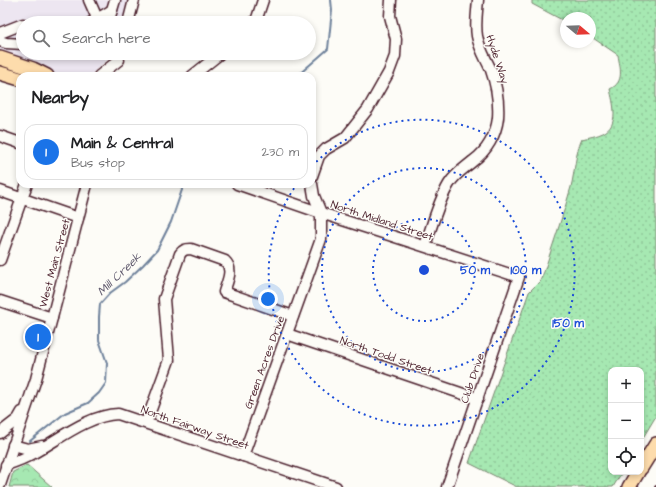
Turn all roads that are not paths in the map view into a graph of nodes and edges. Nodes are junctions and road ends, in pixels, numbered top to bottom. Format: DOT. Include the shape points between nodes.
graph roads {
  1 [pos="89,0"];
  2 [pos="115,0"];
  3 [pos="134,0"];
  4 [pos="263,0"];
  5 [pos="391,0"];
  6 [pos="478,0"];
  7 [pos="112,10"];
  8 [pos="93,16"];
  9 [pos="102,16"];
  10 [pos="110,16"];
  11 [pos="130,16"];
  12 [pos="258,16"];
  13 [pos="16,27"];
  14 [pos="0,33"];
  15 [pos="0,41"];
  16 [pos="16,44"];
  17 [pos="0,58"];
  18 [pos="116,60"];
  19 [pos="118,60"];
  20 [pos="212,60"];
  21 [pos="40,72"];
  22 [pos="103,72"];
  23 [pos="113,72"];
  24 [pos="197,72"];
  25 [pos="0,73"];
  26 [pos="16,78"];
  27 [pos="0,136"];
  28 [pos="16,142"];
  29 [pos="316,166"];
  30 [pos="27,188"];
  31 [pos="86,188"];
  32 [pos="248,188"];
  33 [pos="313,188"];
  34 [pos="0,192"];
  35 [pos="23,199"];
  36 [pos="320,213"];
  37 [pos="78,218"];
  38 [pos="425,246"];
  39 [pos="2,247"];
  40 [pos="0,260"];
  41 [pos="519,277"];
  42 [pos="0,301"];
  43 [pos="293,316"];
  44 [pos="52,318"];
  45 [pos="287,334"];
  46 [pos="478,399"];
  47 [pos="27,406"];
  48 [pos="146,423"];
  49 [pos="0,434"];
  50 [pos="15,441"];
  51 [pos="49,444"];
  52 [pos="656,444"];
  53 [pos="243,456"];
  54 [pos="644,463"];
  55 [pos="6,465"];
  56 [pos="636,475"];
  57 [pos="0,484"];
  58 [pos="336,487"];
  59 [pos="447,487"];
  60 [pos="629,487"];
  1 -- 8 [label="street"];
  2 -- 7 [label="street"];
  3 -- 11 [label="street"];
  4 -- 12 [label="street"];
  5 -- 29 [label="street" via="390,16 396,39 395,56 389,72 368,109 345,138 326,149"];
  6 -- 38 [label="street, Hyde Way" via="477,37 491,72 498,100 498,118 494,136 487,147 460,171 442,196"];
  7 -- 9 [label="street"];
  7 -- 10 [label="street"];
  13 -- 14 [label="street"];
  15 -- 16 [label="street"];
  17 -- 21 [label="main road"];
  18 -- 22 [label="street"];
  19 -- 23 [label="street"];
  20 -- 24 [label="street"];
  25 -- 26 [label="main road"];
  27 -- 28 [label="street"];
  30 -- 35 [label="street"];
  31 -- 37 [label="street, West Main Street"];
  32 -- 36 [label="street, North Midland Street"];
  33 -- 36 [label="street, Green Acres Drive"];
  34 -- 35 [label="street"];
  35 -- 37 [label="street"];
  35 -- 39 [label="street"];
  36 -- 38 [label="street, North Midland Street"];
  36 -- 43 [label="street, Green Acres Drive" via="321,239"];
  37 -- 44 [label="street, West Main Street"];
  38 -- 41 [label="street, North Midland Street"];
  39 -- 40 [label="street"];
  41 -- 46 [label="street, Club Drive"];
  42 -- 44 [label="street"];
  43 -- 45 [label="street, Green Acres Drive"];
  43 -- 48 [label="street" via="224,292 230,272 225,261 191,249 182,251 164,299 169,360"];
  44 -- 47 [label="street, West Main Street"];
  45 -- 46 [label="street, North Todd Street"];
  45 -- 53 [label="street, Green Acres Drive"];
  46 -- 59 [label="street, Club Drive"];
  47 -- 49 [label="street"];
  47 -- 50 [label="street, West Main Street"];
  48 -- 51 [label="street, North Fairway Street" via="118,414 107,414"];
  48 -- 53 [label="street, North Fairway Street"];
  49 -- 50 [label="street, North Fairway Street" via="7,435"];
  50 -- 51 [label="street, North Fairway Street" via="28,449"];
  50 -- 55 [label="street, West Main Street"];
  51 -- 55 [label="street, North Fairway Street" via="32,455"];
  52 -- 54 [label="main road"];
  53 -- 58 [label="street, North Fairway Street"];
  55 -- 57 [label="street, West Main Street"];
  56 -- 60 [label="main road"];
}
